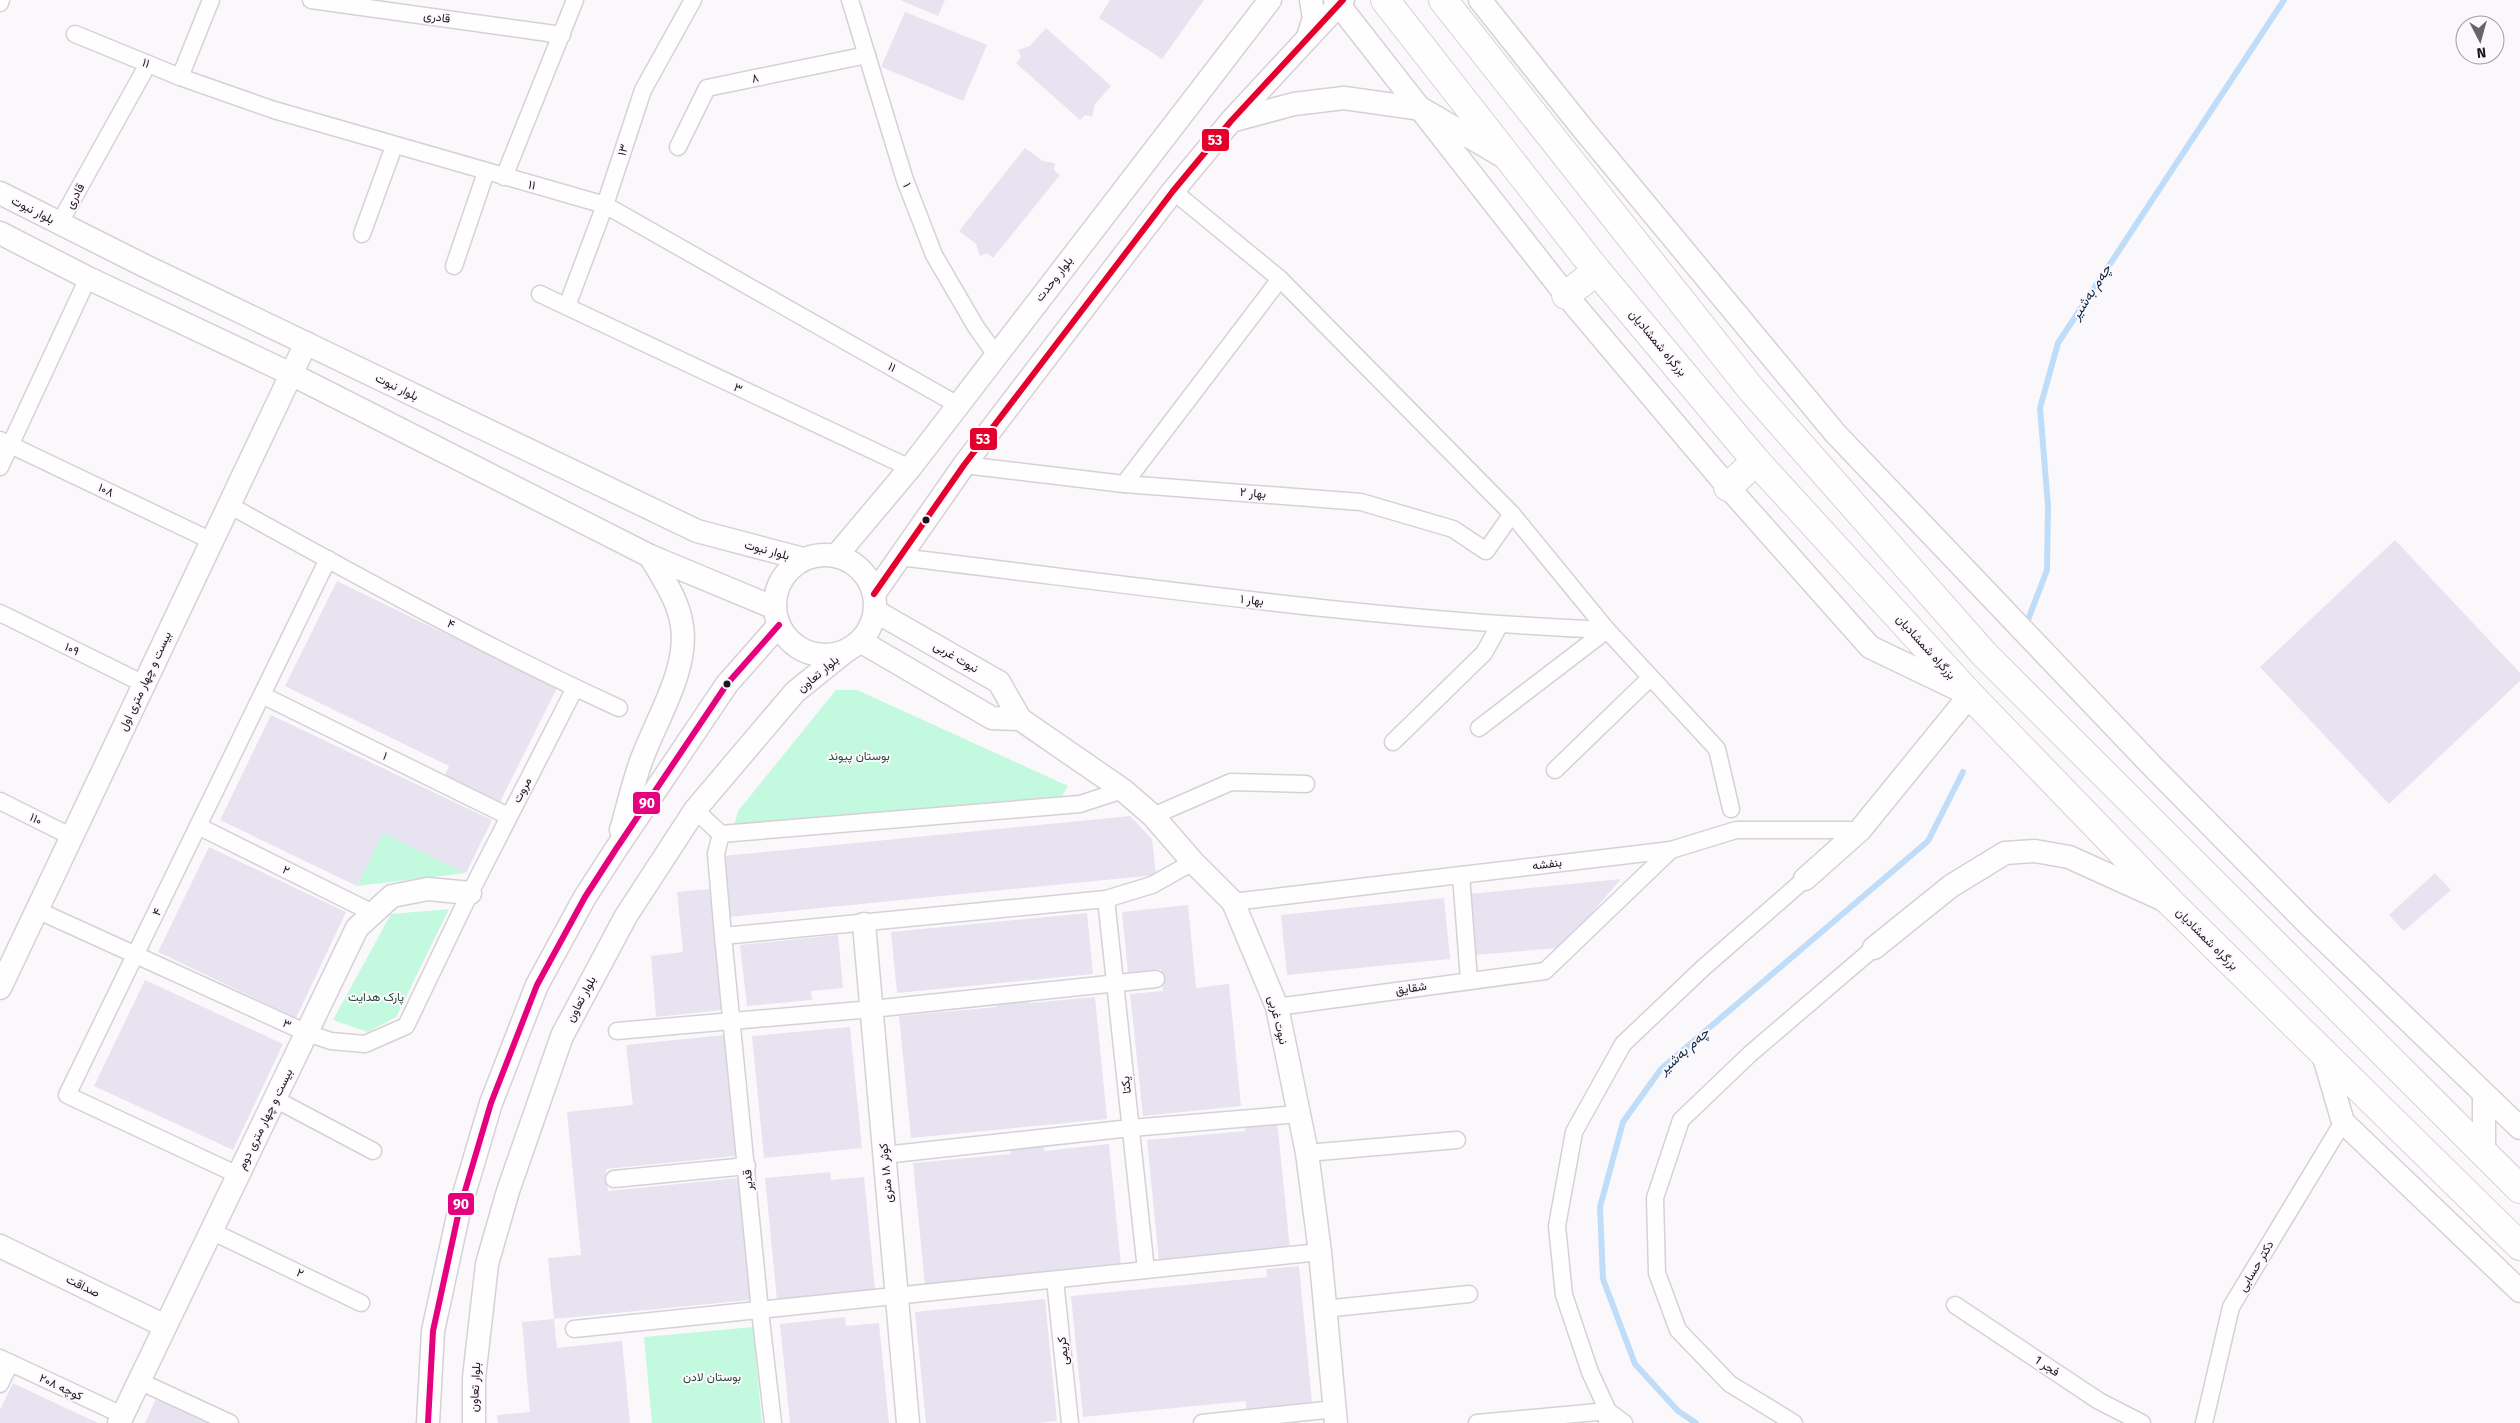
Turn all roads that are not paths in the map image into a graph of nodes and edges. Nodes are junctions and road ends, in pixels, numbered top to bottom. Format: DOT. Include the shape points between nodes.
graph roads {
  1 [pos="212,0"];
  2 [pos="311,0"];
  3 [pos="575,0"];
  4 [pos="693,0"];
  5 [pos="850,0"];
  6 [pos="1270,0"];
  7 [pos="1311,0"];
  8 [pos="1385,0"];
  9 [pos="1443,0"];
  10 [pos="1480,0"];
  11 [pos="1339,2"];
  12 [pos="75,34"];
  13 [pos="562,34"];
  14 [pos="1308,37"];
  15 [pos="867,55"];
  16 [pos="148,64"];
  17 [pos="180,77"];
  18 [pos="1422,109"];
  19 [pos="1231,121"];
  20 [pos="394,146"];
  21 [pos="678,147"];
  22 [pos="1508,159"];
  23 [pos="486,172"];
  24 [pos="504,177"];
  25 [pos="1173,191"];
  26 [pos="0,193"];
  27 [pos="606,205"];
  28 [pos="59,224"];
  29 [pos="0,233"];
  30 [pos="362,234"];
  31 [pos="454,266"];
  32 [pos="1597,271"];
  33 [pos="88,278"];
  34 [pos="1280,279"];
  35 [pos="540,294"];
  36 [pos="1566,295"];
  37 [pos="567,306"];
  38 [pos="306,343"];
  39 [pos="996,355"];
  40 [pos="290,374"];
  41 [pos="958,404"];
  42 [pos="5,442"];
  43 [pos="1756,461"];
  44 [pos="964,465"];
  45 [pos="0,467"];
  46 [pos="910,468"];
  47 [pos="1124,484"];
  48 [pos="1728,487"];
  49 [pos="229,505"];
  50 [pos="1512,514"];
  51 [pos="212,541"];
  52 [pos="650,556"];
  53 [pos="836,556"];
  54 [pos="899,557"];
  55 [pos="803,559"];
  56 [pos="328,560"];
  57 [pos="875,602"];
  58 [pos="0,613"];
  59 [pos="777,616"];
  60 [pos="1499,626"];
  61 [pos="1607,630"];
  62 [pos="853,646"];
  63 [pos="1650,678"];
  64 [pos="144,684"];
  65 [pos="575,688"];
  66 [pos="262,695"];
  67 [pos="1970,695"];
  68 [pos="619,708"];
  69 [pos="1020,719"];
  70 [pos="1479,728"];
  71 [pos="1393,742"];
  72 [pos="1555,770"];
  73 [pos="1306,784"];
  74 [pos="1123,790"];
  75 [pos="0,801"];
  76 [pos="1731,809"];
  77 [pos="695,810"];
  78 [pos="508,816"];
  79 [pos="1153,816"];
  80 [pos="198,826"];
  81 [pos="1860,830"];
  82 [pos="721,834"];
  83 [pos="72,837"];
  84 [pos="616,849"];
  85 [pos="1671,850"];
  86 [pos="1194,862"];
  87 [pos="1461,875"];
  88 [pos="1805,879"];
  89 [pos="470,893"];
  90 [pos="1106,900"];
  91 [pos="1233,902"];
  92 [pos="2172,904"];
  93 [pos="37,910"];
  94 [pos="374,913"];
  95 [pos="864,924"];
  96 [pos="722,936"];
  97 [pos="1874,948"];
  98 [pos="136,955"];
  99 [pos="2,978"];
  100 [pos="1156,979"];
  101 [pos="1470,980"];
  102 [pos="1115,983"];
  103 [pos="1277,1007"];
  104 [pos="872,1009"];
  105 [pos="732,1021"];
  106 [pos="617,1031"];
  107 [pos="307,1033"];
  108 [pos="2324,1054"];
  109 [pos="2484,1094"];
  110 [pos="275,1099"];
  111 [pos="1298,1114"];
  112 [pos="2343,1122"];
  113 [pos="1131,1128"];
  114 [pos="2520,1128"];
  115 [pos="1457,1140"];
  116 [pos="373,1151"];
  117 [pos="1307,1153"];
  118 [pos="884,1155"];
  119 [pos="2484,1155"];
  120 [pos="747,1166"];
  121 [pos="238,1175"];
  122 [pos="614,1179"];
  123 [pos="2520,1190"];
  124 [pos="211,1231"];
  125 [pos="0,1246"];
  126 [pos="2520,1246"];
  127 [pos="1320,1252"];
  128 [pos="1146,1270"];
  129 [pos="1055,1280"];
  130 [pos="2520,1291"];
  131 [pos="1469,1294"];
  132 [pos="896,1296"];
  133 [pos="361,1303"];
  134 [pos="1955,1305"];
  135 [pos="1324,1309"];
  136 [pos="760,1311"];
  137 [pos="165,1326"];
  138 [pos="574,1330"];
  139 [pos="5,1360"];
  140 [pos="139,1381"];
  141 [pos="0,1384"];
  142 [pos="1335,1416"];
  143 [pos="1607,1417"];
  144 [pos="120,1419"];
  145 [pos="230,1423"];
  146 [pos="428,1423"];
  147 [pos="474,1423"];
  148 [pos="773,1423"];
  149 [pos="908,1423"];
  150 [pos="1070,1423"];
  151 [pos="1202,1423"];
  152 [pos="1477,1423"];
  153 [pos="1624,1423"];
  154 [pos="1794,1423"];
  155 [pos="2142,1423"];
  156 [pos="2204,1423"];
  1 -- 17 [label="street"];
  2 -- 13 [label="street, قادری"];
  3 -- 13 [label="street"];
  4 -- 27 [label="street, ۱۳" via="643,90"];
  5 -- 15 [label="street, ۱"];
  6 -- 39 [label="main road, بلوار وحدت"];
  7 -- 14 [label="main road" via="1314,18"];
  8 -- 22 [label="highway, بزرگراه شمشادیان"];
  9 -- 119 [label="highway" via="1751,389 1984,654"];
  10 -- 109 [label="main road" via="1583,130 1836,433 2156,770"];
  11 -- 14 [label="main road"];
  11 -- 18 [label="main road"];
  12 -- 16 [label="street, ۱۱"];
  13 -- 24 [label="street"];
  14 -- 19 [label="main road"];
  15 -- 21 [label="street, ۸" via="707,88"];
  15 -- 39 [label="street, ۱" via="905,180 934,255"];
  16 -- 17 [label="street, ۱۱"];
  16 -- 28 [label="street, قادری"];
  17 -- 20 [label="street, ۱۱" via="274,110"];
  18 -- 19 [label="main road" via="1344,98 1294,104"];
  18 -- 22 [label="main road"];
  18 -- 36 [label="main road"];
  19 -- 25 [label="main road"];
  20 -- 23 [label="street, ۱۱"];
  20 -- 30 [label="street"];
  22 -- 32 [label="highway, بزرگراه شمشادیان"];
  23 -- 24 [label="street, ۱۱"];
  23 -- 31 [label="street"];
  24 -- 27 [label="street, ۱۱"];
  25 -- 34 [label="street"];
  25 -- 44 [label="main road"];
  26 -- 28 [label="main road, بلوار نبوت"];
  27 -- 37 [label="street, ۱۳"];
  27 -- 41 [label="street, ۱۱"];
  28 -- 38 [label="main road, بلوار نبوت"];
  29 -- 33 [label="main road"];
  32 -- 36 [label="highway"];
  32 -- 43 [label="highway, بزرگراه شمشادیان"];
  33 -- 40 [label="main road"];
  33 -- 42 [label="street"];
  34 -- 47 [label="street"];
  34 -- 50 [label="street"];
  35 -- 37 [label="street, ۳"];
  36 -- 48 [label="main road"];
  37 -- 46 [label="street, ۳"];
  38 -- 40 [label="main road, بیست و چهار متری اول"];
  38 -- 55 [label="main road, بلوار نبوت" via="697,531"];
  39 -- 41 [label="main road, بلوار وحدت"];
  40 -- 49 [label="main road, بیست و چهار متری اول"];
  40 -- 52 [label="main road"];
  41 -- 46 [label="main road, بلوار وحدت"];
  42 -- 45 [label="street"];
  42 -- 51 [label="street, ۱۰۸"];
  43 -- 48 [label="highway"];
  43 -- 67 [label="highway, بزرگراه شمشادیان"];
  44 -- 47 [label="street, بهار ۲"];
  44 -- 54 [label="main road"];
  46 -- 53 [label="main road, بلوار وحدت"];
  47 -- 50 [label="street, بهار ۲" via="1361,502 1454,530 1486,551"];
  48 -- 67 [label="main road" via="1870,647"];
  49 -- 51 [label="main road, بیست و چهار متری اول"];
  49 -- 56 [label="street, ۴"];
  50 -- 61 [label="street"];
  51 -- 64 [label="main road, بیست و چهار متری اول"];
  52 -- 59 [label="main road"];
  52 -- 84 [label="main road" via="671,595 682,626 681,652 672,689 639,766"];
  53 -- 55 [label="main road" via="819,554"];
  53 -- 57 [label="main road" via="861,569 870,580"];
  54 -- 57 [label="main road"];
  54 -- 60 [label="street, بهار ۱" via="1194,594"];
  55 -- 59 [label="main road" via="785,574 775,596"];
  56 -- 65 [label="street, ۴"];
  56 -- 66 [label="street, ۴"];
  57 -- 62 [label="main road" via="870,627"];
  57 -- 69 [label="main road, نبوت غربی" via="999,682"];
  58 -- 64 [label="street, ۱۰۹"];
  59 -- 62 [label="main road" via="787,638 814,654 830,655"];
  59 -- 84 [label="main road"];
  60 -- 61 [label="street, بهار ۱"];
  60 -- 71 [label="street" via="1484,653"];
  61 -- 63 [label="street"];
  61 -- 70 [label="street"];
  62 -- 69 [label="main road" via="992,718"];
  62 -- 77 [label="main road, بلوار تعاون" via="795,692"];
  63 -- 72 [label="street"];
  63 -- 76 [label="street" via="1717,749"];
  64 -- 83 [label="main road, بیست و چهار متری اول"];
  65 -- 68 [label="street, ۴"];
  65 -- 78 [label="street, مروت"];
  66 -- 78 [label="street, ۱"];
  66 -- 80 [label="street, ۴"];
  67 -- 81 [label="main road"];
  67 -- 92 [label="highway, بزرگراه شمشادیان"];
  69 -- 74 [label="main road, نبوت غربی"];
  73 -- 79 [label="street" via="1231,782"];
  74 -- 79 [label="main road, نبوت غربی"];
  74 -- 82 [label="street" via="1080,804"];
  75 -- 83 [label="street, ۱۱۰"];
  77 -- 82 [label="street"];
  77 -- 147 [label="main road, بلوار تعاون" via="626,916 562,1036 508,1191 487,1264 474,1378"];
  78 -- 89 [label="street, مروت"];
  79 -- 86 [label="main road, نبوت غربی"];
  80 -- 94 [label="street, ۲"];
  80 -- 98 [label="street, ۴"];
  81 -- 85 [label="street, بنفشه" via="1736,830"];
  81 -- 88 [label="main road"];
  82 -- 96 [label="street, قدیر" via="716,854"];
  83 -- 93 [label="main road, بیست و چهار متری اول"];
  84 -- 146 [label="main road" via="585,897 537,985 491,1103 459,1211 433,1331"];
  85 -- 87 [label="street, بنفشه"];
  85 -- 101 [label="street, شقایق" via="1545,971"];
  86 -- 90 [label="street" via="1152,885"];
  86 -- 91 [label="main road, نبوت غربی"];
  87 -- 91 [label="street, بنفشه"];
  87 -- 101 [label="street"];
  88 -- 143 [label="street" via="1703,968 1623,1044 1574,1132 1558,1226 1564,1295"];
  89 -- 94 [label="main road, بیست و چهار متری دوم" via="428,889 392,896"];
  89 -- 107 [label="street, ۳" via="406,1026 364,1044 331,1041"];
  90 -- 95 [label="street"];
  90 -- 102 [label="street, یکتا"];
  91 -- 103 [label="main road, نبوت غربی"];
  92 -- 97 [label="main road" via="2069,857 2036,850 2005,853 1951,886"];
  92 -- 108 [label="highway, بزرگراه شمشادیان"];
  93 -- 98 [label="street, ۳"];
  93 -- 99 [label="main road, بیست و چهار متری اول"];
  94 -- 107 [label="main road, بیست و چهار متری دوم" via="358,928"];
  95 -- 96 [label="street"];
  95 -- 104 [label="main road, کوثر ۱۸ متری"];
  96 -- 105 [label="street, قدیر"];
  97 -- 154 [label="street" via="1750,1054 1681,1120 1656,1198 1657,1273 1678,1330 1730,1384"];
  98 -- 107 [label="street, ۳"];
  98 -- 121 [label="street, ۴" via="67,1095"];
  100 -- 102 [label="street"];
  101 -- 103 [label="street, شقایق"];
  102 -- 104 [label="street"];
  102 -- 113 [label="street, یکتا"];
  103 -- 111 [label="main road, نبوت غربی"];
  104 -- 105 [label="street"];
  104 -- 118 [label="main road, کوثر ۱۸ متری"];
  105 -- 106 [label="street"];
  105 -- 120 [label="street, قدیر"];
  107 -- 110 [label="main road, بیست و چهار متری دوم"];
  108 -- 112 [label="main road"];
  108 -- 126 [label="highway, بزرگراه شمشادیان"];
  109 -- 114 [label="main road"];
  109 -- 119 [label="main road"];
  110 -- 116 [label="street"];
  110 -- 121 [label="main road, بیست و چهار متری دوم"];
  111 -- 113 [label="street"];
  111 -- 117 [label="main road, نبوت غربی"];
  112 -- 130 [label="main road"];
  112 -- 156 [label="street, دکتر حسابی" via="2230,1307"];
  113 -- 118 [label="street"];
  113 -- 128 [label="street, یکتا"];
  115 -- 117 [label="street"];
  117 -- 127 [label="main road, نبوت غربی"];
  118 -- 132 [label="main road, کوثر ۱۸ متری"];
  119 -- 123 [label="highway"];
  120 -- 122 [label="street"];
  120 -- 136 [label="street, قدیر"];
  121 -- 124 [label="main road, بیست و چهار متری دوم"];
  124 -- 133 [label="street, ۲"];
  124 -- 137 [label="main road, بیست و چهار متری دوم"];
  125 -- 137 [label="main road, صداقت"];
  127 -- 128 [label="street"];
  127 -- 135 [label="main road, نبوت غربی"];
  128 -- 129 [label="street"];
  129 -- 132 [label="street"];
  129 -- 150 [label="street, کریمی"];
  131 -- 135 [label="street"];
  132 -- 136 [label="street"];
  132 -- 149 [label="main road, کوثر ۱۸ متری"];
  134 -- 155 [label="street, فجر 1" via="2099,1401"];
  135 -- 142 [label="main road, نبوت غربی"];
  136 -- 138 [label="street"];
  136 -- 148 [label="street, قدیر"];
  137 -- 140 [label="main road, بیست و چهار متری دوم"];
  139 -- 141 [label="street"];
  139 -- 144 [label="street, کوچه ۲۰۸"];
  140 -- 144 [label="main road, بیست و چهار متری دوم"];
  140 -- 145 [label="street"];
  142 -- 151 [label="street"];
  143 -- 152 [label="street"];
  143 -- 153 [label="street"];
}
